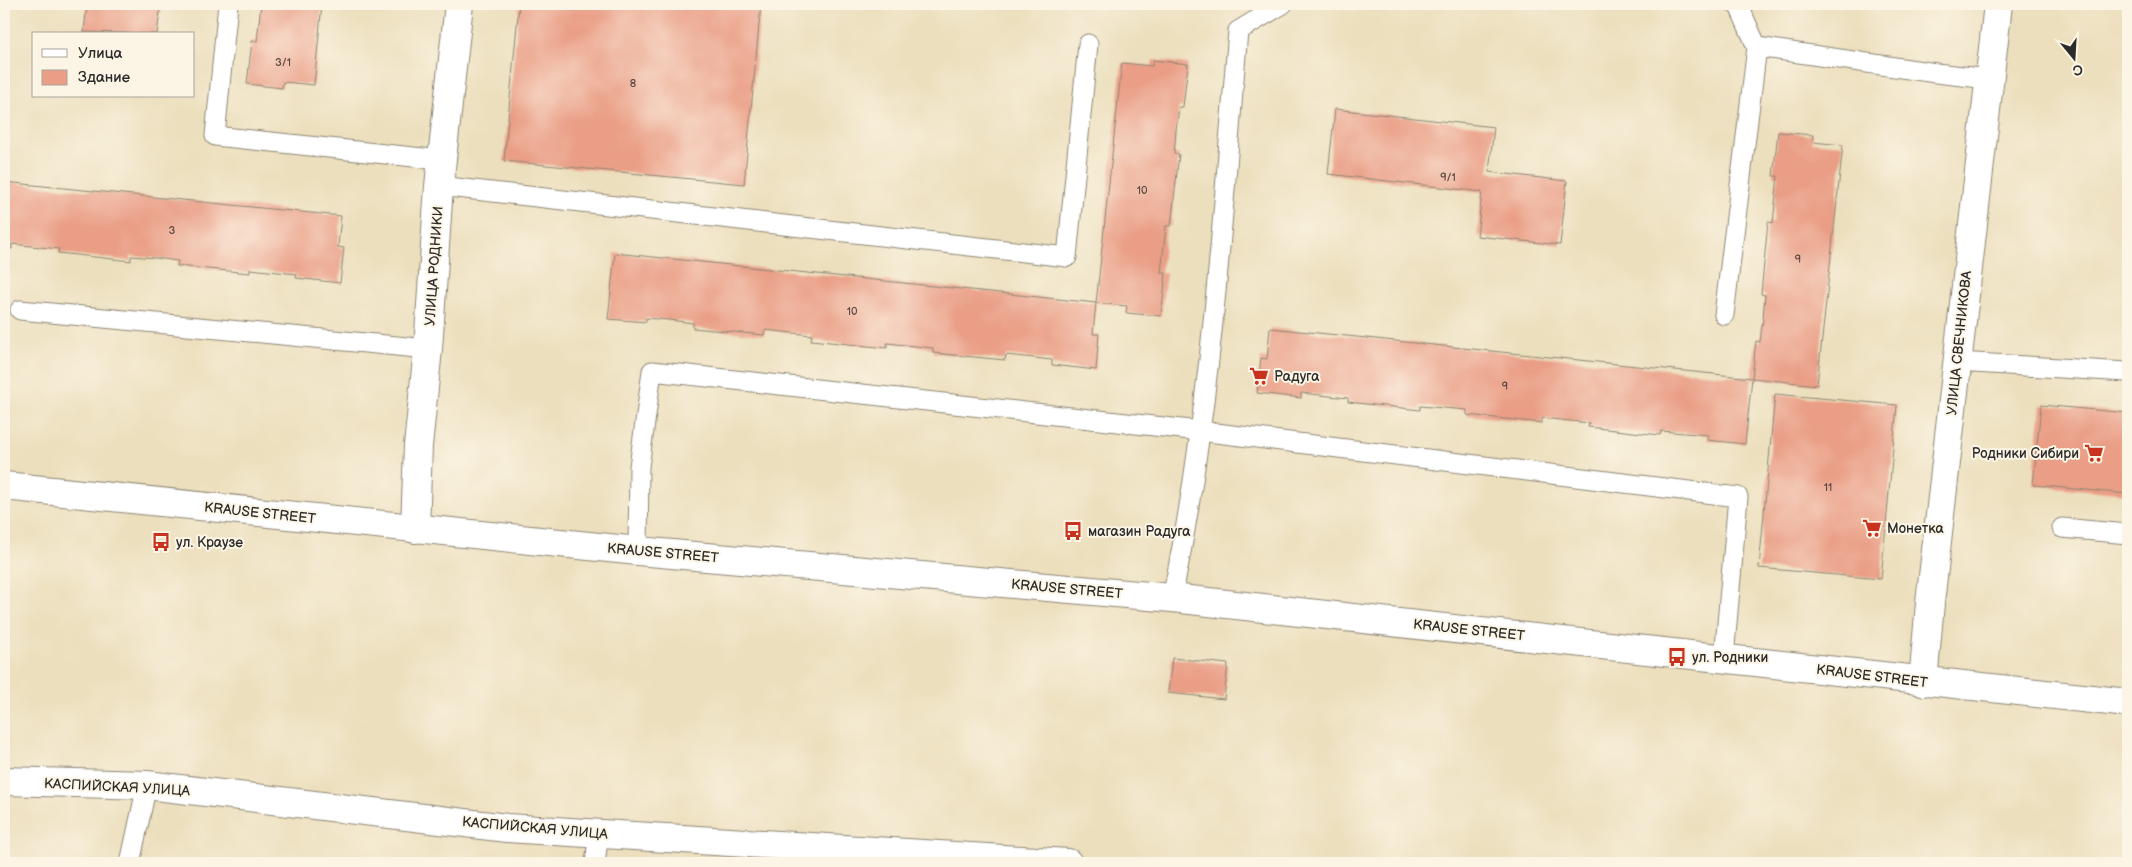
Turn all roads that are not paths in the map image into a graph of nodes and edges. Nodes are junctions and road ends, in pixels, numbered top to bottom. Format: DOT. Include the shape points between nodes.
graph roads {
  1 [pos="228,4"];
  2 [pos="459,4"];
  3 [pos="1283,4"];
  4 [pos="1735,4"];
  5 [pos="1998,4"];
  6 [pos="1088,44"];
  7 [pos="1757,48"];
  8 [pos="1989,79"];
  9 [pos="440,173"];
  10 [pos="20,310"];
  11 [pos="1724,315"];
  12 [pos="428,348"];
  13 [pos="1957,362"];
  14 [pos="2127,372"];
  15 [pos="1200,431"];
  16 [pos="4,486"];
  17 [pos="2062,528"];
  18 [pos="415,529"];
  19 [pos="2128,534"];
  20 [pos="638,551"];
  21 [pos="1172,598"];
  22 [pos="1724,658"];
  23 [pos="1923,682"];
  24 [pos="2128,703"];
  25 [pos="4,781"];
  26 [pos="147,785"];
  27 [pos="599,833"];
  28 [pos="130,863"];
  29 [pos="595,863"];
  30 [pos="1068,863"];
  1 -- 9 [label="lane" via="215,136"];
  2 -- 9 [label="street, УЛИЦА РОДНИКИ"];
  3 -- 15 [label="lane" via="1238,31 1217,281"];
  4 -- 7 [label="lane" via="1738,4"];
  5 -- 8 [label="street, УЛИЦА СВЕЧНИКОВА"];
  6 -- 9 [label="lane" via="1067,256"];
  7 -- 8 [label="lane"];
  7 -- 11 [label="lane"];
  8 -- 13 [label="street, УЛИЦА СВЕЧНИКОВА"];
  9 -- 12 [label="street, УЛИЦА РОДНИКИ"];
  10 -- 12 [label="lane"];
  12 -- 18 [label="street, УЛИЦА РОДНИКИ" via="418,446"];
  13 -- 14 [label="lane"];
  13 -- 23 [label="street, УЛИЦА СВЕЧНИКОВА"];
  15 -- 20 [label="lane" via="652,371 639,467"];
  15 -- 21 [label="lane" via="1188,522"];
  15 -- 22 [label="lane" via="1738,497"];
  16 -- 18 [label="street, KRAUSE STREET"];
  17 -- 19 [label="lane"];
  18 -- 20 [label="street, KRAUSE STREET"];
  20 -- 21 [label="street, KRAUSE STREET"];
  21 -- 22 [label="street, KRAUSE STREET"];
  22 -- 23 [label="street, KRAUSE STREET"];
  23 -- 24 [label="street, KRAUSE STREET"];
  25 -- 26 [label="street, КАСПИЙСКАЯ УЛИЦА"];
  26 -- 27 [label="street, КАСПИЙСКАЯ УЛИЦА" via="507,828"];
  26 -- 28 [label="lane"];
  27 -- 29 [label="lane"];
  27 -- 30 [label="street, КАСПИЙСКАЯ УЛИЦА"];
}
